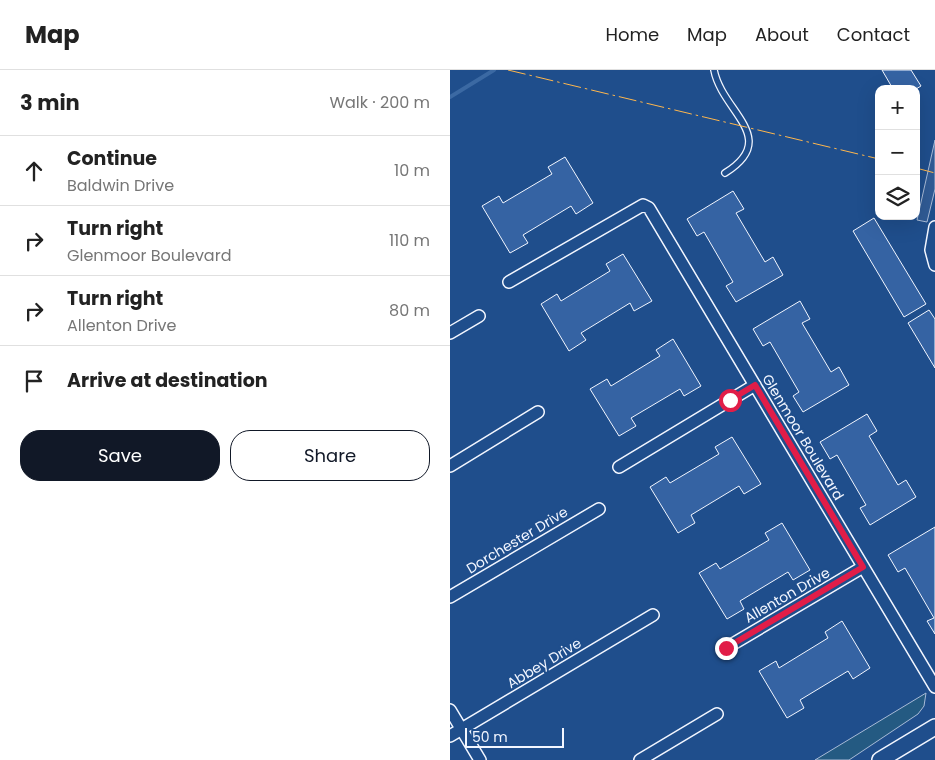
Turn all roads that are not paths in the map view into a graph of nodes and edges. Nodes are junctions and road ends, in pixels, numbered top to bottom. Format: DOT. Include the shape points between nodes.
graph roads {
  1 [pos="714,70"];
  2 [pos="725,173"];
  3 [pos="935,227"];
  4 [pos="935,265"];
  5 [pos="509,282"];
  6 [pos="479,316"];
  7 [pos="450,333"];
  8 [pos="755,385"];
  9 [pos="538,412"];
  10 [pos="450,466"];
  11 [pos="619,466"];
  12 [pos="599,509"];
  13 [pos="863,567"];
  14 [pos="450,597"];
  15 [pos="653,616"];
  16 [pos="726,648"];
  17 [pos="935,687"];
  18 [pos="450,710"];
  19 [pos="717,714"];
  20 [pos="935,727"];
  21 [pos="461,729"];
  22 [pos="450,736"];
  23 [pos="480,760"];
  24 [pos="640,760"];
  25 [pos="880,760"];
  1 -- 2 [label="lane" via="720,87 750,138 747,153"];
  3 -- 4 [label="street" via="931,250"];
  5 -- 8 [label="street, Glenmoor Boulevard" via="643,205 654,215"];
  6 -- 7 [label="street"];
  8 -- 11 [label="street"];
  8 -- 13 [label="street, Glenmoor Boulevard"];
  9 -- 10 [label="street"];
  12 -- 14 [label="street, Dorchester Drive"];
  13 -- 16 [label="street, Allenton Drive"];
  13 -- 17 [label="street, Glenmoor Boulevard"];
  15 -- 21 [label="street, Abbey Drive"];
  18 -- 21 [label="street"];
  19 -- 24 [label="street"];
  20 -- 25 [label="street"];
  21 -- 22 [label="street, Abbey Drive"];
  21 -- 23 [label="street"];
}
